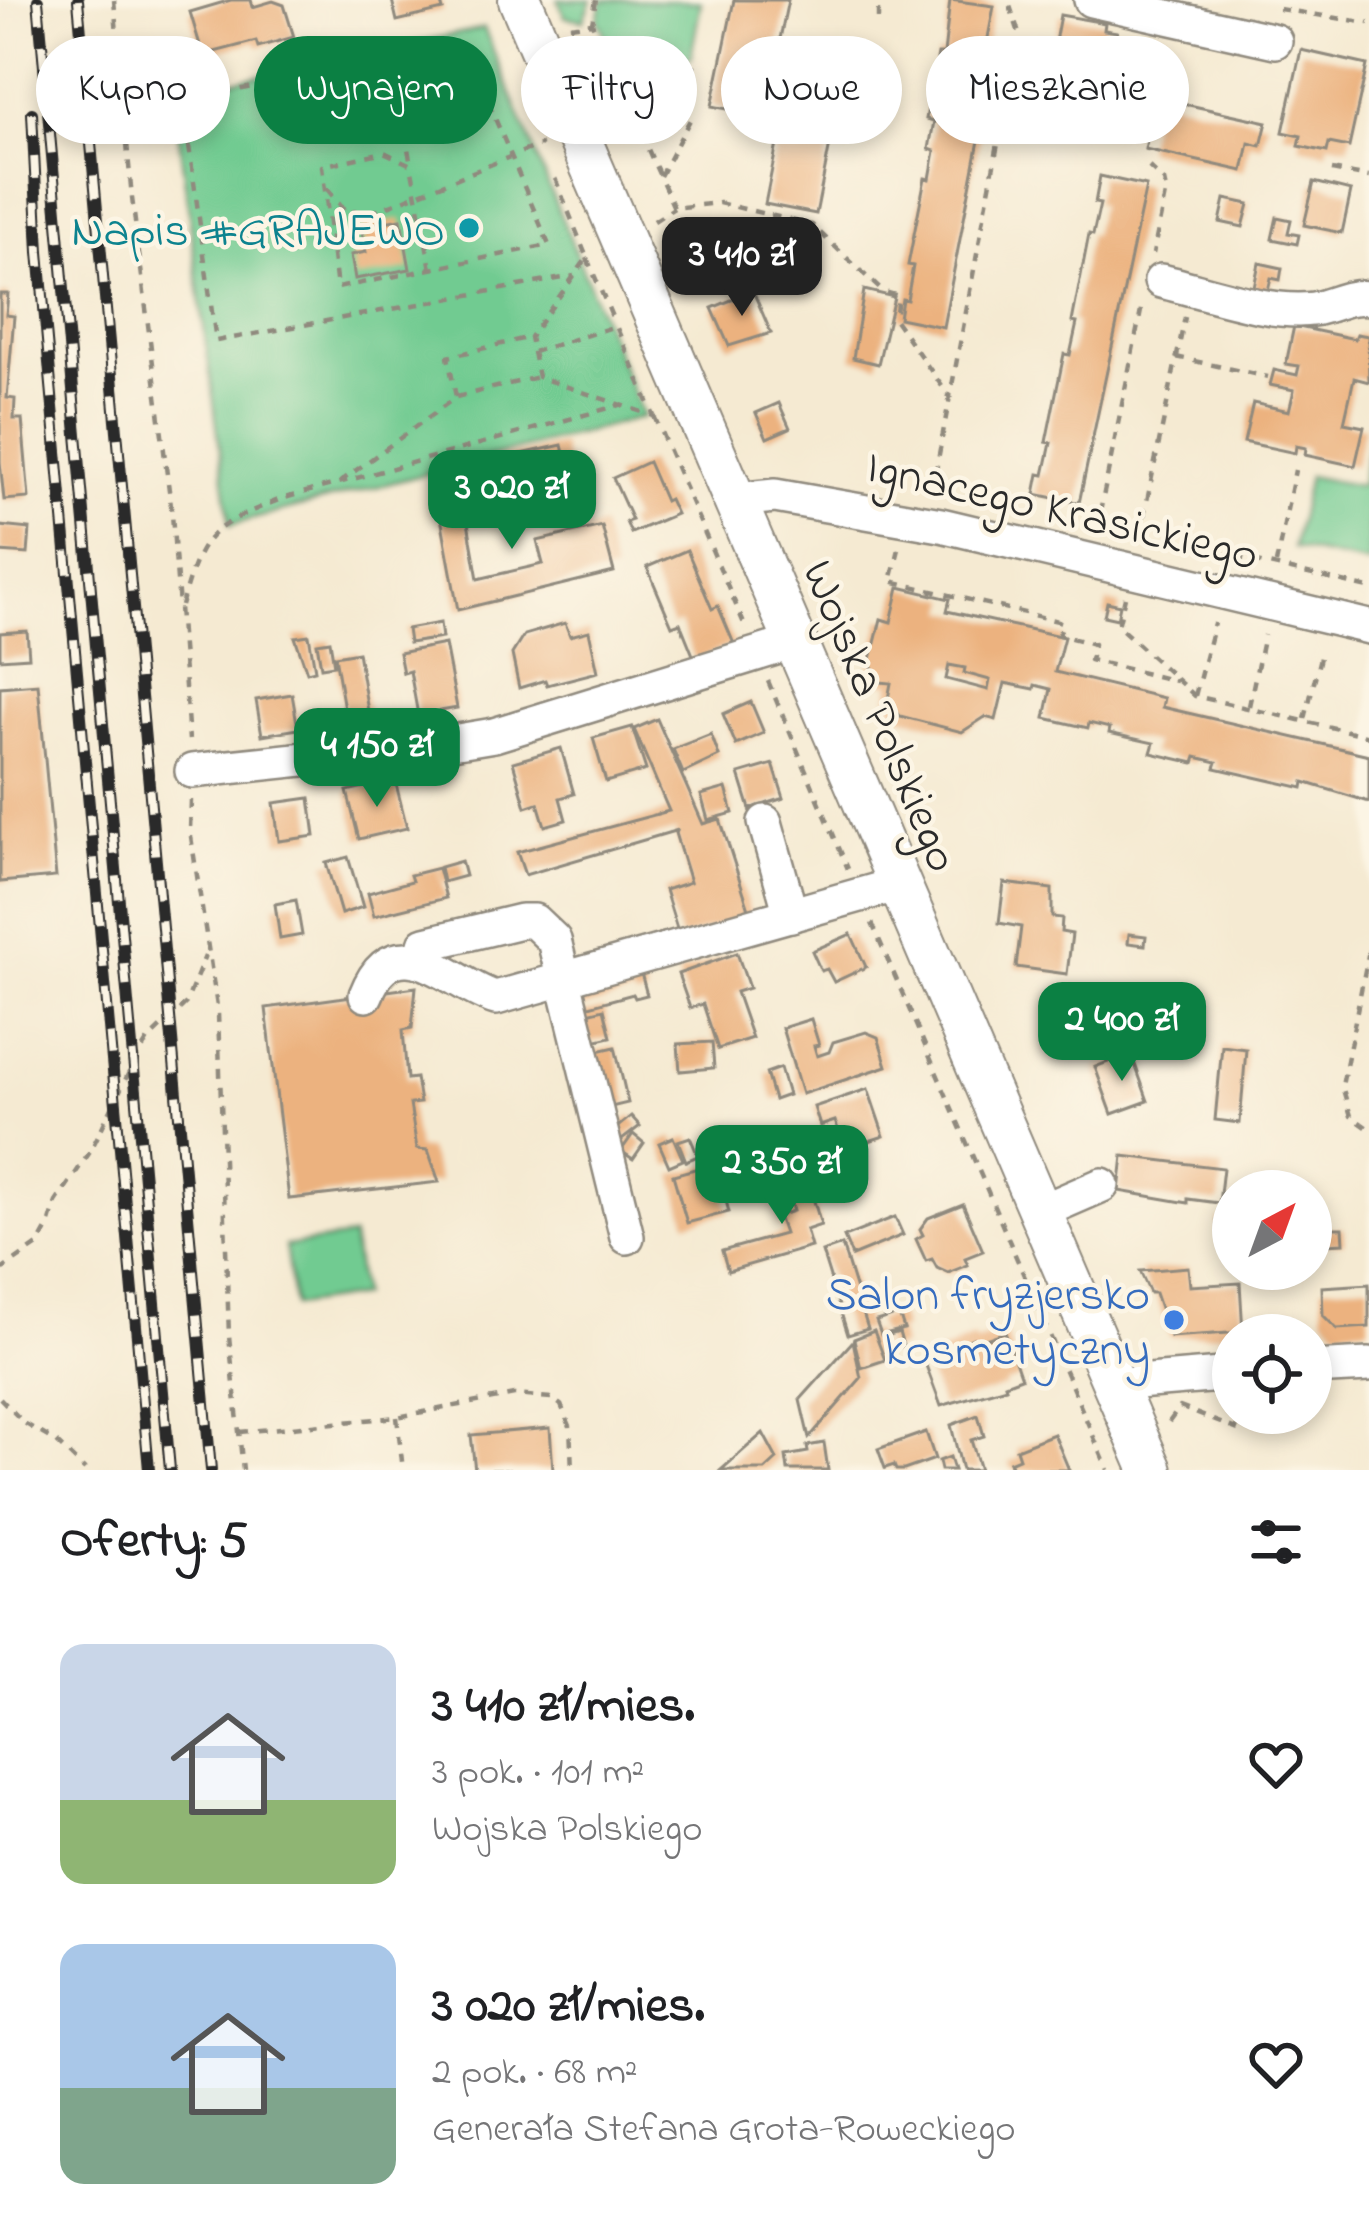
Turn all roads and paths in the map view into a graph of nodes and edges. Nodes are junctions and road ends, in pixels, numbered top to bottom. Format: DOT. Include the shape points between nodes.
graph roads {
  1 [pos="114,0"];
  2 [pos="520,0"];
  3 [pos="596,0"];
  4 [pos="878,0"];
  5 [pos="1008,0"];
  6 [pos="1091,0"];
  7 [pos="878,19"];
  8 [pos="117,36"];
  9 [pos="598,36"];
  10 [pos="1274,41"];
  11 [pos="254,87"];
  12 [pos="497,118"];
  13 [pos="407,144"];
  14 [pos="646,144"];
  15 [pos="677,144"];
  16 [pos="543,145"];
  17 [pos="513,153"];
  18 [pos="550,164"];
  19 [pos="411,165"];
  20 [pos="1149,167"];
  21 [pos="1332,170"];
  22 [pos="660,176"];
  23 [pos="1369,177"];
  24 [pos="324,186"];
  25 [pos="418,196"];
  26 [pos="587,258"];
  27 [pos="430,269"];
  28 [pos="574,276"];
  29 [pos="1162,284"];
  30 [pos="1369,298"];
  31 [pos="616,326"];
  32 [pos="530,338"];
  33 [pos="533,352"];
  34 [pos="1176,357"];
  35 [pos="538,376"];
  36 [pos="1268,377"];
  37 [pos="456,397"];
  38 [pos="951,400"];
  39 [pos="620,405"];
  40 [pos="654,416"];
  41 [pos="1295,470"];
  42 [pos="335,485"];
  43 [pos="736,500"];
  44 [pos="925,500"];
  45 [pos="1095,524"];
  46 [pos="1080,535"];
  47 [pos="1140,535"];
  48 [pos="902,537"];
  49 [pos="1275,566"];
  50 [pos="1369,588"];
  51 [pos="1127,590"];
  52 [pos="1217,611"];
  53 [pos="179,612"];
  54 [pos="1267,623"];
  55 [pos="1369,627"];
  56 [pos="1324,638"];
  57 [pos="777,650"];
  58 [pos="1176,681"];
  59 [pos="1195,696"];
  60 [pos="1249,709"];
  61 [pos="1305,721"];
  62 [pos="1369,736"];
  63 [pos="192,771"];
  64 [pos="765,823"];
  65 [pos="880,890"];
  66 [pos="791,915"];
  67 [pos="1369,950"];
  68 [pos="206,951"];
  69 [pos="421,961"];
  70 [pos="565,981"];
  71 [pos="366,995"];
  72 [pos="1369,1129"];
  73 [pos="1102,1185"];
  74 [pos="1040,1211"];
  75 [pos="627,1237"];
  76 [pos="0,1271"];
  77 [pos="1369,1365"];
  78 [pos="1332,1367"];
  79 [pos="1212,1376"];
  80 [pos="1116,1388"];
  81 [pos="0,1398"];
  82 [pos="398,1417"];
  83 [pos="1212,1420"];
  84 [pos="239,1432"];
  85 [pos="1159,1453"];
  86 [pos="85,1470"];
  87 [pos="403,1470"];
  88 [pos="572,1470"];
  89 [pos="1108,1470"];
  1 -- 8 [label="path"];
  2 -- 43 [label="main road, Wojska Polskiego"];
  3 -- 9 [label="path"];
  4 -- 7 [label="path"];
  5 -- 38 [label="path" via="1018,33"];
  6 -- 10 [label="street"];
  11 -- 28 [label="path" via="193,98 184,110 216,341"];
  12 -- 17 [label="path"];
  13 -- 19 [label="path"];
  14 -- 22 [label="path"];
  15 -- 22 [label="path"];
  16 -- 17 [label="path"];
  17 -- 25 [label="path"];
  17 -- 27 [label="path" via="549,244"];
  18 -- 26 [label="path"];
  19 -- 24 [label="path" via="384,152 322,166"];
  19 -- 25 [label="path"];
  20 -- 29 [label="path" via="1166,190"];
  21 -- 23 [label="path"];
  22 -- 38 [label="path" via="674,208 719,203 812,225 882,291 898,296 895,320"];
  24 -- 25 [label="path" via="345,211 373,212"];
  24 -- 27 [label="path" via="337,288"];
  25 -- 27 [label="path"];
  26 -- 28 [label="path"];
  26 -- 31 [label="path"];
  28 -- 32 [label="path"];
  29 -- 30 [label="street" via="1282,308"];
  29 -- 34 [label="path"];
  29 -- 45 [label="path"];
  31 -- 33 [label="path"];
  31 -- 40 [label="path"];
  32 -- 33 [label="path"];
  32 -- 37 [label="path" via="448,357"];
  33 -- 35 [label="path"];
  34 -- 36 [label="path"];
  34 -- 47 [label="path"];
  35 -- 37 [label="path"];
  35 -- 39 [label="path"];
  37 -- 42 [label="path"];
  38 -- 44 [label="path" via="938,477"];
  39 -- 40 [label="path"];
  39 -- 42 [label="path"];
  40 -- 57 [label="path"];
  41 -- 49 [label="path"];
  42 -- 53 [label="path" via="219,528 202,543"];
  43 -- 55 [label="street, Ignacego Krasickiego" via="775,496 941,525"];
  43 -- 57 [label="main road, Wojska Polskiego"];
  45 -- 46 [label="path"];
  45 -- 47 [label="path"];
  47 -- 49 [label="path"];
  48 -- 58 [label="path" via="891,581 1062,622 1059,635 1094,644 1090,661"];
  49 -- 50 [label="path"];
  51 -- 58 [label="path" via="1118,626"];
  52 -- 59 [label="path"];
  54 -- 60 [label="path"];
  56 -- 61 [label="path"];
  57 -- 63 [label="street" via="494,735"];
  57 -- 65 [label="main road, Wojska Polskiego"];
  57 -- 65 [label="path"];
  58 -- 59 [label="path"];
  59 -- 60 [label="path"];
  60 -- 61 [label="path"];
  61 -- 62 [label="path"];
  64 -- 66 [label="street"];
  65 -- 66 [label="street"];
  65 -- 74 [label="main road, Wojska Polskiego"];
  65 -- 89 [label="path"];
  66 -- 70 [label="street"];
  67 -- 72 [label="path" via="1342,1086 1351,1116"];
  68 -- 76 [label="path" via="186,1003 133,1064 50,1226"];
  69 -- 70 [label="street" via="496,998"];
  69 -- 70 [label="street" via="425,944 534,921 554,940"];
  69 -- 71 [label="street" via="383,968"];
  70 -- 75 [label="street"];
  73 -- 74 [label="street"];
  74 -- 80 [label="main road, Wojska Polskiego"];
  77 -- 78 [label="street"];
  79 -- 80 [label="street"];
  80 -- 85 [label="main road, Wojska Polskiego"];
  81 -- 86 [label="path"];
  82 -- 84 [label="path"];
  82 -- 87 [label="path"];
  82 -- 88 [label="path" via="514,1395 550,1399 570,1426"];
  83 -- 85 [label="path" via="1180,1407"];
}
